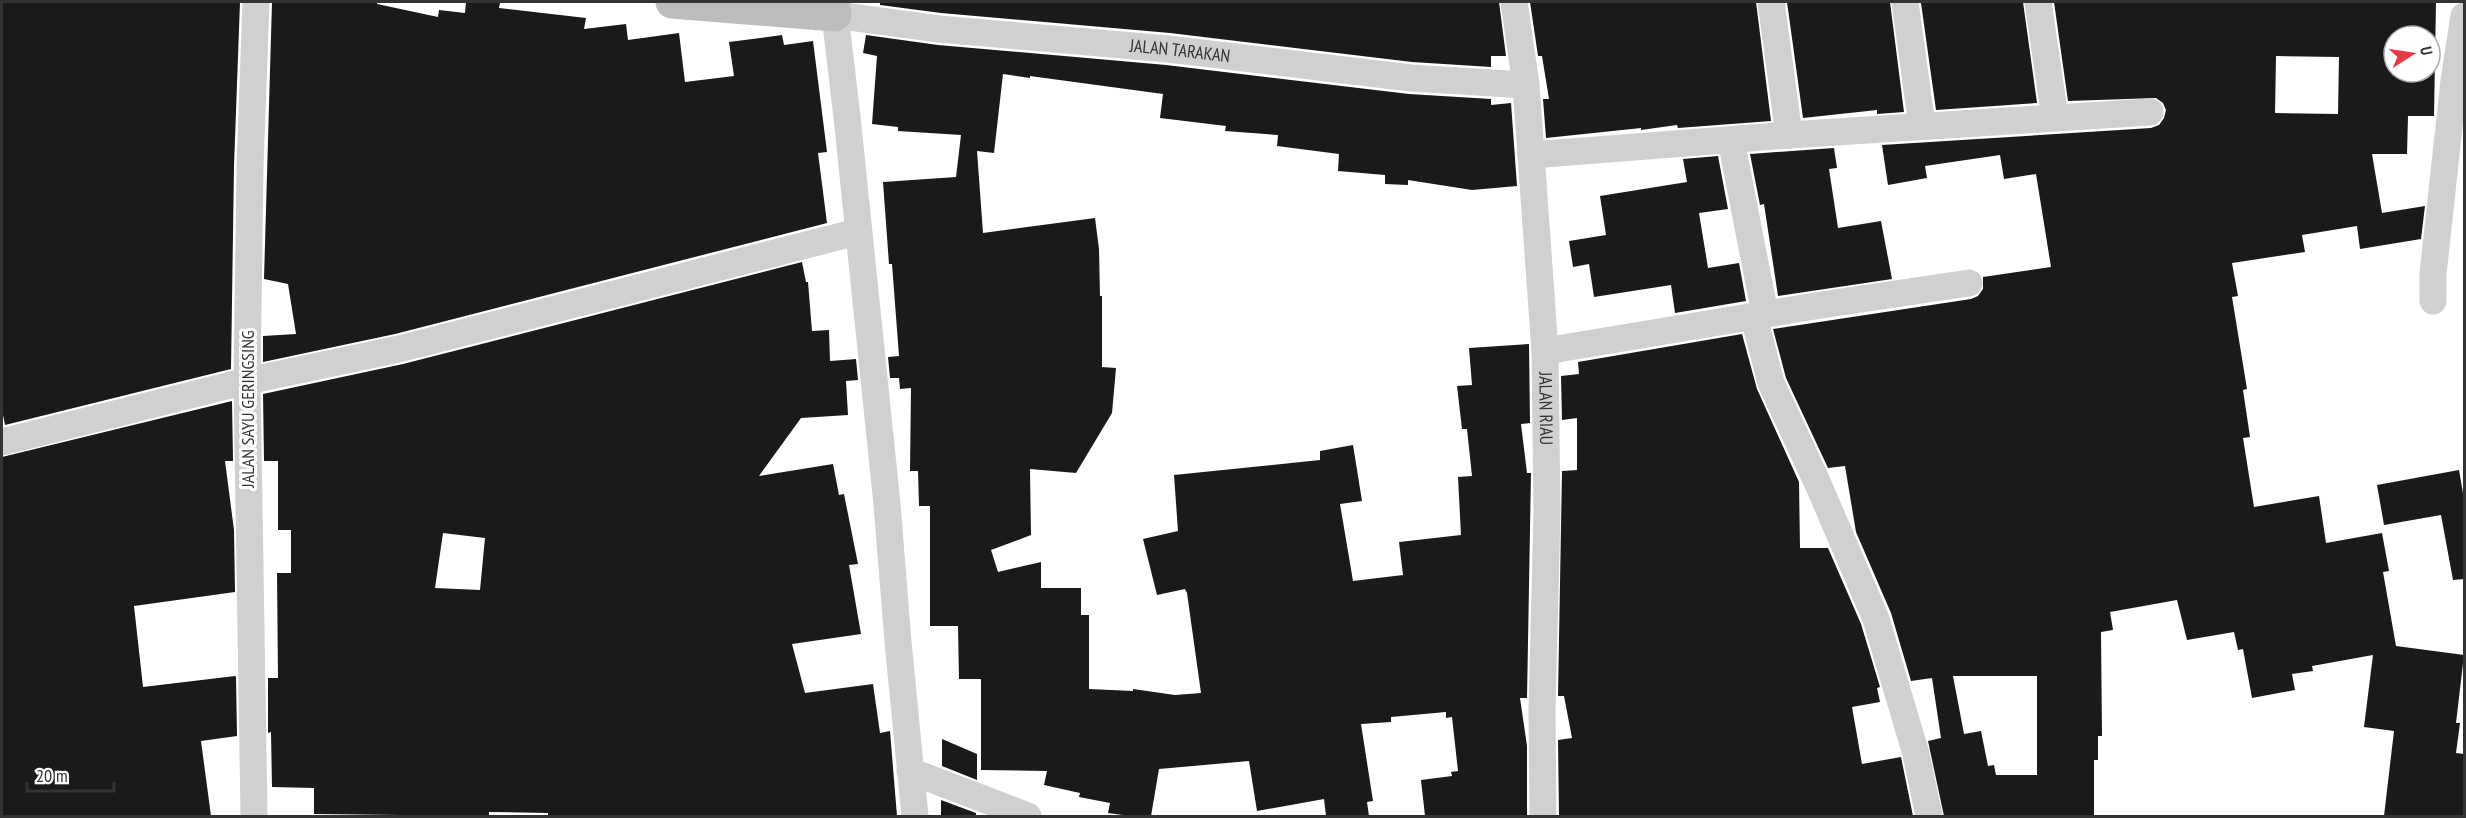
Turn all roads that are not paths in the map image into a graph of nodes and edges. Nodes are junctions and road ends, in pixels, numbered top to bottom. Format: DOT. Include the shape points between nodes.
graph roads {
  1 [pos="256,2"];
  2 [pos="672,2"];
  3 [pos="1514,2"];
  4 [pos="1771,2"];
  5 [pos="1905,2"];
  6 [pos="2038,2"];
  7 [pos="834,8"];
  8 [pos="2464,16"];
  9 [pos="1526,85"];
  10 [pos="2150,112"];
  11 [pos="2055,118"];
  12 [pos="1922,126"];
  13 [pos="1790,135"];
  14 [pos="1731,140"];
  15 [pos="1531,155"];
  16 [pos="858,232"];
  17 [pos="1969,283"];
  18 [pos="2433,301"];
  19 [pos="1759,315"];
  20 [pos="1545,351"];
  21 [pos="247,381"];
  22 [pos="2,442"];
  23 [pos="910,771"];
  24 [pos="254,816"];
  25 [pos="915,816"];
  26 [pos="1028,816"];
  27 [pos="1543,816"];
  28 [pos="1929,816"];
  1 -- 21 [label="street, JALAN SAYU GERINGSING"];
  2 -- 7 [label="main road"];
  3 -- 9 [label="street, JALAN RIAU"];
  4 -- 13 [label="street"];
  5 -- 12 [label="street"];
  6 -- 11 [label="street"];
  7 -- 9 [label="street, JALAN TARAKAN" via="939,29 1411,78"];
  7 -- 16 [label="street"];
  8 -- 18 [label="street"];
  9 -- 15 [label="street, JALAN RIAU"];
  10 -- 11 [label="street"];
  11 -- 12 [label="street"];
  12 -- 13 [label="street"];
  13 -- 14 [label="street"];
  14 -- 15 [label="street"];
  14 -- 19 [label="street"];
  15 -- 20 [label="street, JALAN RIAU"];
  16 -- 21 [label="street" via="399,349"];
  16 -- 23 [label="street"];
  17 -- 19 [label="street"];
  19 -- 20 [label="street"];
  19 -- 28 [label="street" via="1772,383 1876,619 1916,754"];
  20 -- 27 [label="street, JALAN RIAU"];
  21 -- 22 [label="street"];
  21 -- 24 [label="street, JALAN SAYU GERINGSING"];
  23 -- 25 [label="street"];
  23 -- 26 [label="street"];
}
